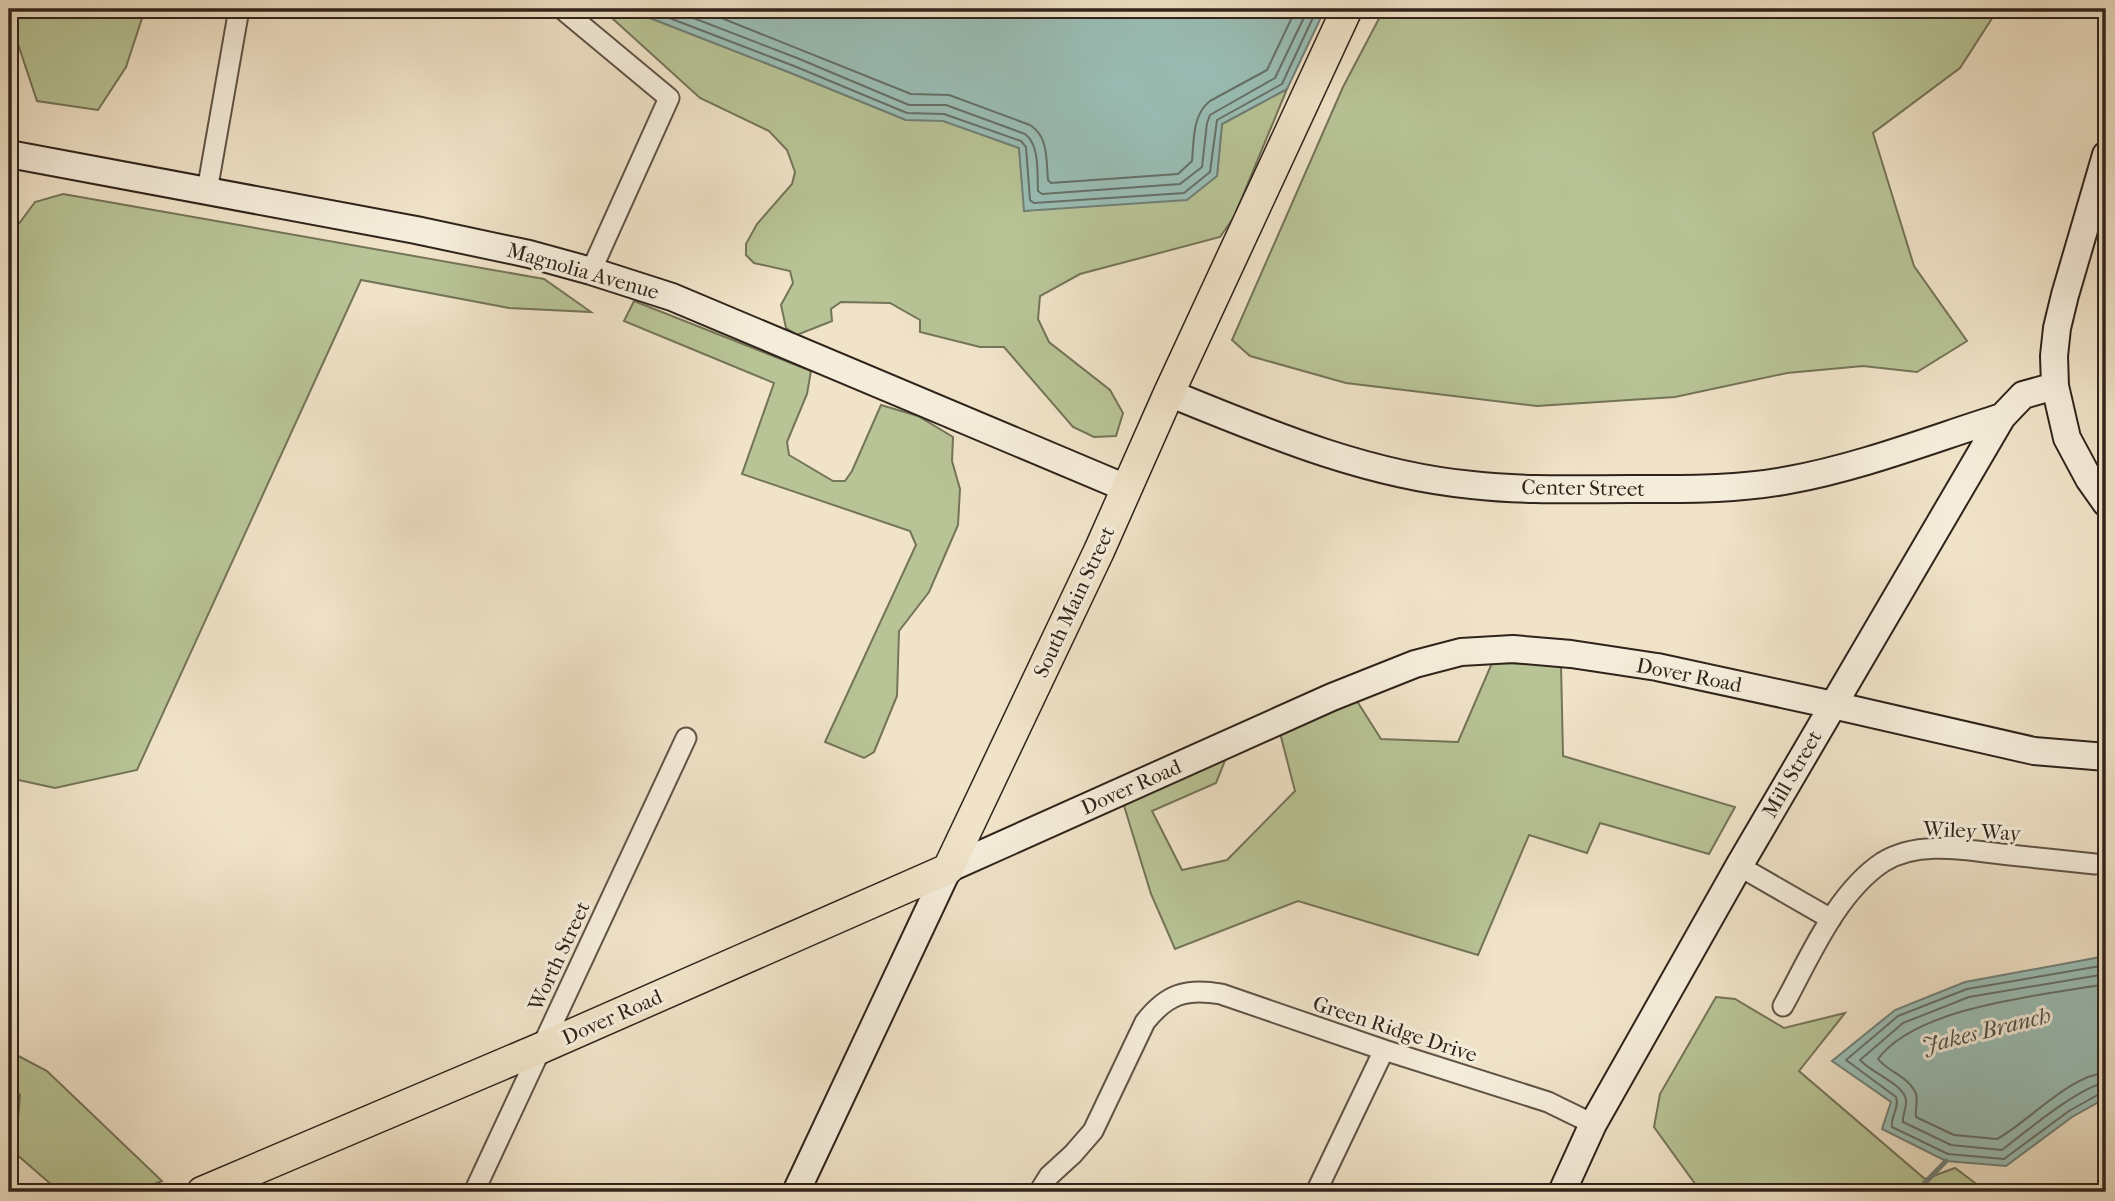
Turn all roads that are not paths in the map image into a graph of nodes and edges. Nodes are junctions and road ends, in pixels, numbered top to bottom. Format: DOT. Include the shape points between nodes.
graph roads {
  1 [pos="239,9"];
  2 [pos="562,9"];
  3 [pos="1347,9"];
  4 [pos="9,154"];
  5 [pos="2106,155"];
  6 [pos="208,191"];
  7 [pos="591,271"];
  8 [pos="2055,386"];
  9 [pos="1169,393"];
  10 [pos="2002,417"];
  11 [pos="1126,488"];
  12 [pos="2106,503"];
  13 [pos="1833,705"];
  14 [pos="686,738"];
  15 [pos="2106,757"];
  16 [pos="2095,864"];
  17 [pos="1738,866"];
  18 [pos="948,869"];
  19 [pos="1831,919"];
  20 [pos="1783,1006"];
  21 [pos="541,1048"];
  22 [pos="1384,1050"];
  23 [pos="1593,1124"];
  24 [pos="202,1192"];
  25 [pos="474,1192"];
  26 [pos="796,1192"];
  27 [pos="1039,1192"];
  28 [pos="1316,1192"];
  29 [pos="1562,1192"];
  1 -- 6 [label="street"];
  2 -- 7 [label="street" via="669,98"];
  3 -- 9 [label="main road, South Main Street"];
  4 -- 6 [label="street, Magnolia Avenue"];
  5 -- 8 [label="street" via="2057,328"];
  6 -- 7 [label="street, Magnolia Avenue" via="530,254"];
  7 -- 11 [label="street, Magnolia Avenue" via="672,297"];
  8 -- 10 [label="street, Mill Street" via="2023,395"];
  8 -- 12 [label="street" via="2067,438"];
  9 -- 10 [label="street, Center Street" via="1262,431 1403,474 1472,485 1554,489 1719,488 1789,480"];
  9 -- 11 [label="main road, South Main Street"];
  10 -- 13 [label="street, Mill Street"];
  11 -- 18 [label="main road, South Main Street"];
  13 -- 15 [label="street, Dover Road" via="2034,751"];
  13 -- 17 [label="street, Mill Street"];
  13 -- 18 [label="street, Dover Road" via="1657,667 1571,654 1513,649 1461,652 1415,664 1332,697"];
  14 -- 21 [label="street, Worth Street"];
  16 -- 19 [label="street, Wiley Way" via="1943,848 1912,851 1884,862 1859,883"];
  17 -- 19 [label="street"];
  17 -- 23 [label="street, Mill Street"];
  18 -- 21 [label="main road, Dover Road"];
  18 -- 26 [label="street, South Main Street"];
  19 -- 20 [label="street, Wiley Way"];
  21 -- 24 [label="main road, Dover Road"];
  21 -- 25 [label="street, Worth Street"];
  22 -- 23 [label="street, Green Ridge Drive" via="1548,1102"];
  22 -- 27 [label="street, Green Ridge Drive" via="1221,994 1180,994 1166,1000 1145,1022 1093,1131"];
  22 -- 28 [label="street"];
  23 -- 29 [label="street, Mill Street"];
}
